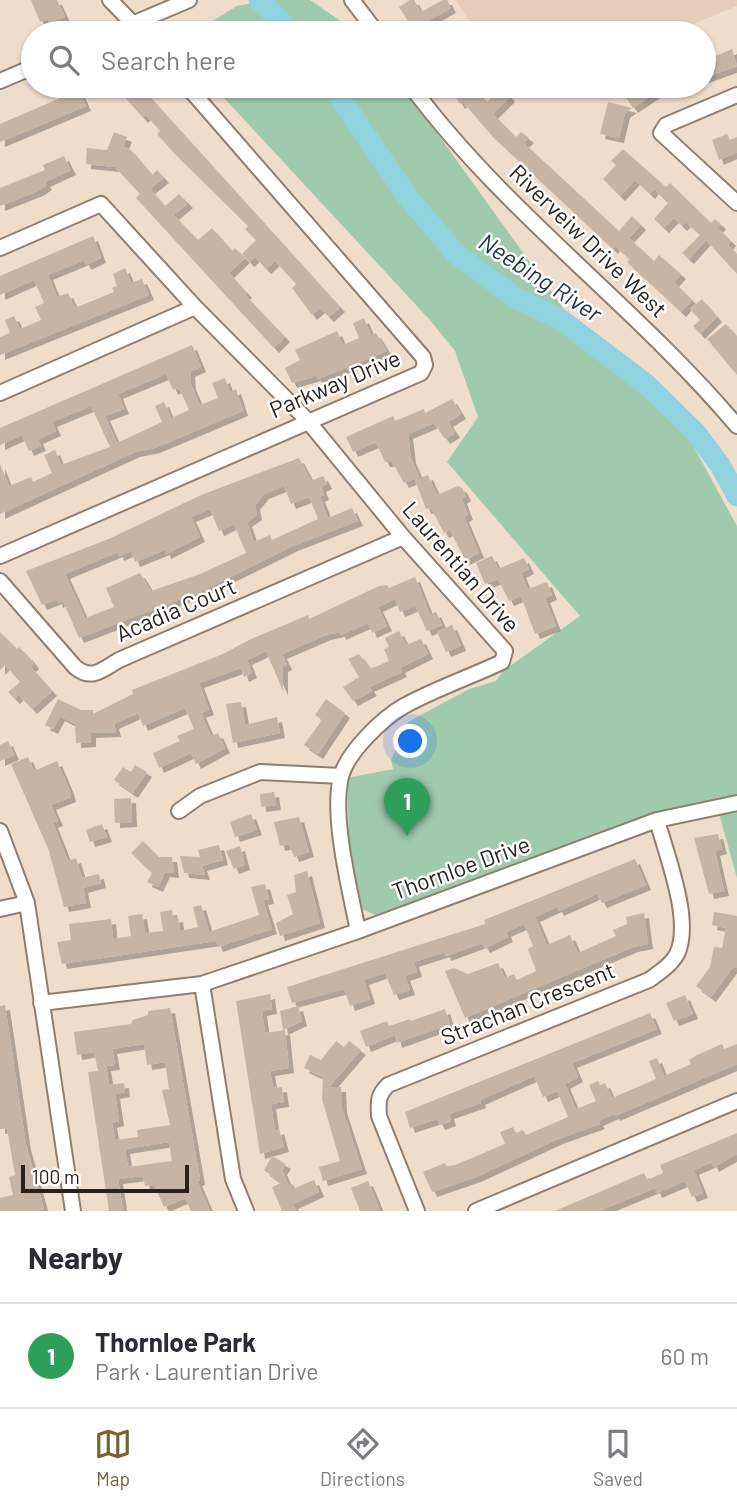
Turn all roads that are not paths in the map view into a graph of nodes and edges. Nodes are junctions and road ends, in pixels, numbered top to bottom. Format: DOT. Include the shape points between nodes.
graph roads {
  1 [pos="110,0"];
  2 [pos="352,0"];
  3 [pos="188,1"];
  4 [pos="131,21"];
  5 [pos="151,21"];
  6 [pos="368,21"];
  7 [pos="21,72"];
  8 [pos="0,81"];
  9 [pos="737,95"];
  10 [pos="197,98"];
  11 [pos="420,98"];
  12 [pos="737,203"];
  13 [pos="0,248"];
  14 [pos="195,307"];
  15 [pos="0,393"];
  16 [pos="307,420"];
  17 [pos="737,426"];
  18 [pos="403,537"];
  19 [pos="0,556"];
  20 [pos="0,581"];
  21 [pos="341,776"];
  22 [pos="737,803"];
  23 [pos="179,811"];
  24 [pos="657,820"];
  25 [pos="0,831"];
  26 [pos="27,903"];
  27 [pos="0,909"];
  28 [pos="358,931"];
  29 [pos="202,984"];
  30 [pos="41,1003"];
  31 [pos="737,1101"];
  32 [pos="73,1211"];
  33 [pos="246,1211"];
  34 [pos="417,1211"];
  35 [pos="476,1211"];
  1 -- 4 [label="street"];
  2 -- 6 [label="street"];
  3 -- 5 [label="street"];
  7 -- 8 [label="street"];
  9 -- 12 [label="street" via="666,125 661,133"];
  10 -- 16 [label="street, Parkway Drive" via="423,357 421,373"];
  11 -- 17 [label="street, Riverveiw Drive West" via="457,145"];
  13 -- 14 [label="street, Laurentian Drive" via="101,204"];
  14 -- 15 [label="street"];
  14 -- 16 [label="street, Laurentian Drive"];
  16 -- 18 [label="street, Laurentian Drive"];
  16 -- 19 [label="street, Parkway Drive"];
  18 -- 20 [label="street, Acadia Court" via="119,660 95,675 85,675 75,667"];
  18 -- 21 [label="street, Laurentian Drive" via="500,642 505,656 502,662 393,712 372,731"];
  21 -- 23 [label="street" via="260,772 200,796"];
  21 -- 28 [label="street" via="344,864"];
  22 -- 24 [label="street, Thornloe Drive"];
  24 -- 28 [label="street, Thornloe Drive"];
  24 -- 34 [label="street, Strachan Crescent" via="682,933 676,957 663,970 649,980 388,1085 381,1092 379,1116"];
  25 -- 26 [label="street"];
  26 -- 27 [label="street"];
  26 -- 30 [label="street"];
  28 -- 29 [label="street, Thornloe Drive"];
  29 -- 30 [label="street, Thornloe Drive"];
  29 -- 33 [label="street" via="233,1179"];
  30 -- 32 [label="street"];
  31 -- 35 [label="street"];
}
